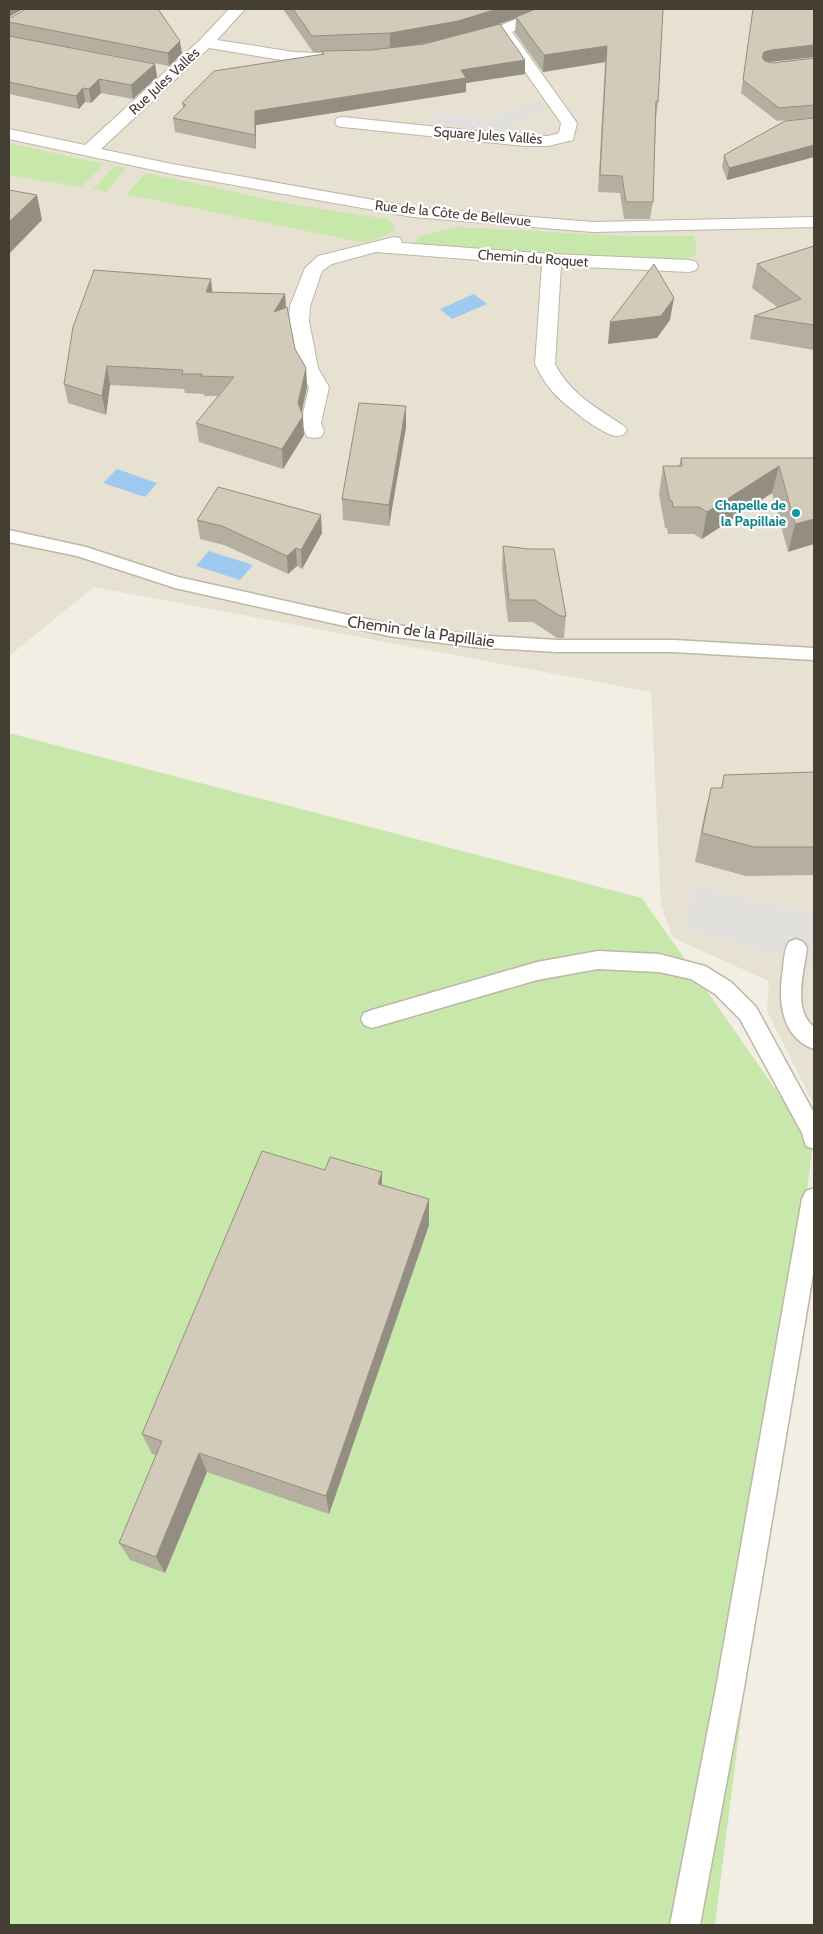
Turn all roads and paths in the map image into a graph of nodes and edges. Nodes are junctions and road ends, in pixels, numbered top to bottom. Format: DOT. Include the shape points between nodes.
graph roads {
  1 [pos="237,9"];
  2 [pos="553,9"];
  3 [pos="503,30"];
  4 [pos="206,43"];
  5 [pos="458,44"];
  6 [pos="352,59"];
  7 [pos="151,68"];
  8 [pos="173,72"];
  9 [pos="343,122"];
  10 [pos="9,134"];
  11 [pos="90,151"];
  12 [pos="413,212"];
  13 [pos="814,222"];
  14 [pos="377,247"];
  15 [pos="552,260"];
  16 [pos="689,266"];
  17 [pos="617,430"];
  18 [pos="314,432"];
  19 [pos="9,536"];
  20 [pos="814,654"];
  21 [pos="796,948"];
  22 [pos="372,1019"];
  23 [pos="814,1040"];
  24 [pos="814,1139"];
  25 [pos="814,1199"];
  26 [pos="685,1925"];
  1 -- 4 [label="street, Rue Jules Vallès"];
  2 -- 3 [label="street"];
  3 -- 5 [label="street"];
  3 -- 9 [label="street, Square Jules Vallès" via="569,123 566,136 548,141 525,141"];
  4 -- 6 [label="street" via="294,57"];
  4 -- 8 [label="street, Rue Jules Vallès"];
  7 -- 8 [label="street"];
  8 -- 11 [label="street, Rue Jules Vallès"];
  10 -- 11 [label="street, Rue de la Côte de Bellevue"];
  11 -- 12 [label="street, Rue de la Côte de Bellevue" via="243,183"];
  12 -- 13 [label="street, Rue de la Côte de Bellevue" via="593,227"];
  12 -- 14 [label="street" via="399,240"];
  14 -- 15 [label="street, Chemin du Roquet"];
  14 -- 18 [label="street" via="325,260 314,268 300,306 299,321 308,368 319,387 311,423"];
  15 -- 16 [label="street, Chemin du Roquet"];
  15 -- 17 [label="street" via="545,364 551,380 568,398"];
  19 -- 20 [label="lane, Chemin de la Papillaie" via="80,551 175,582 398,631 473,641 557,646 674,646"];
  21 -- 23 [label="lane" via="790,1005 794,1020 803,1033"];
  22 -- 24 [label="lane" via="537,971 598,960 660,964 697,972 723,988 748,1013"];
  25 -- 26 [label="lane" via="732,1678"];
}
